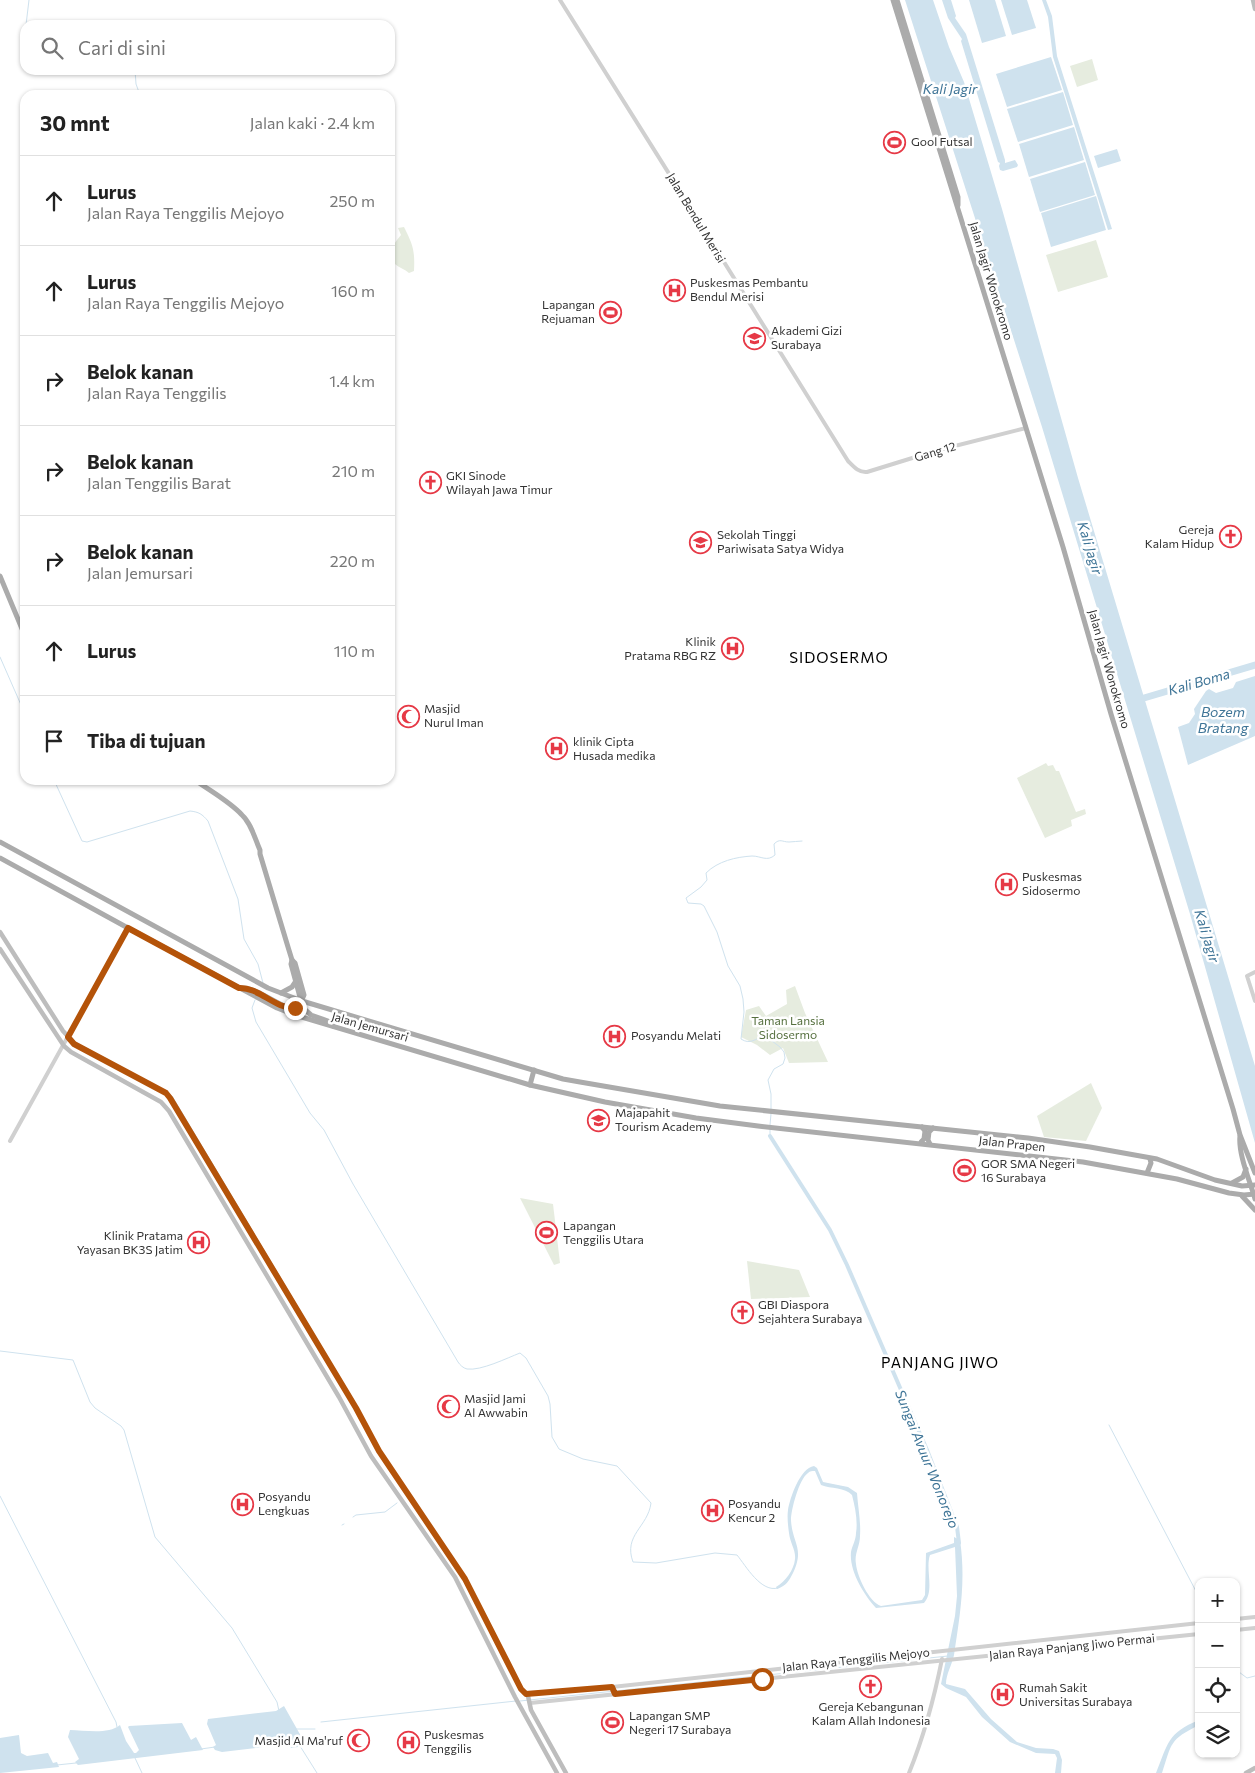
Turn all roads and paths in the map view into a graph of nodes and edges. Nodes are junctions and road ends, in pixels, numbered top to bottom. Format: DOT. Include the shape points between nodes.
graph roads {
  1 [pos="560,0"];
  2 [pos="893,0"];
  3 [pos="897,0"];
  4 [pos="1253,0"];
  5 [pos="1255,8"];
  6 [pos="921,83"];
  7 [pos="1026,428"];
  8 [pos="848,461"];
  9 [pos="0,576"];
  10 [pos="20,624"];
  11 [pos="201,785"];
  12 [pos="0,842"];
  13 [pos="0,858"];
  14 [pos="128,928"];
  15 [pos="0,932"];
  16 [pos="0,949"];
  17 [pos="292,960"];
  18 [pos="1255,972"];
  19 [pos="296,981"];
  20 [pos="281,993"];
  21 [pos="260,997"];
  22 [pos="302,1001"];
  23 [pos="1255,1001"];
  24 [pos="333,1027"];
  25 [pos="68,1037"];
  26 [pos="64,1046"];
  27 [pos="534,1070"];
  28 [pos="530,1085"];
  29 [pos="766,1110"];
  30 [pos="766,1126"];
  31 [pos="927,1130"];
  32 [pos="1240,1135"];
  33 [pos="10,1140"];
  34 [pos="926,1141"];
  35 [pos="206,1155"];
  36 [pos="198,1159"];
  37 [pos="1150,1161"];
  38 [pos="1246,1169"];
  39 [pos="1148,1172"];
  40 [pos="1255,1174"];
  41 [pos="1230,1184"];
  42 [pos="1253,1185"];
  43 [pos="1240,1194"];
  44 [pos="1255,1196"];
  45 [pos="1255,1210"];
  46 [pos="289,1296"];
  47 [pos="281,1301"];
  48 [pos="347,1393"];
  49 [pos="339,1397"];
  50 [pos="476,1602"];
  51 [pos="468,1605"];
  52 [pos="1255,1617"];
  53 [pos="1240,1619"];
  54 [pos="1195,1623"];
  55 [pos="1171,1626"];
  56 [pos="1158,1627"];
  57 [pos="1255,1628"];
  58 [pos="1240,1630"];
  59 [pos="1195,1634"];
  60 [pos="1068,1637"];
  61 [pos="1173,1637"];
  62 [pos="1060,1638"];
  63 [pos="1161,1638"];
  64 [pos="1062,1648"];
  65 [pos="1070,1648"];
  66 [pos="947,1649"];
  67 [pos="944,1659"];
  68 [pos="510,1668"];
  69 [pos="502,1671"];
  70 [pos="736,1677"];
  71 [pos="613,1690"];
  72 [pos="528,1698"];
  73 [pos="556,1756"];
  74 [pos="549,1760"];
  75 [pos="1255,1768"];
  76 [pos="557,1773"];
  77 [pos="566,1773"];
  78 [pos="909,1773"];
  79 [pos="1246,1773"];
  1 -- 8 [label="street, Jalan Bendul Merisi"];
  2 -- 6 [label="main road, Jalan Jagir Wonokromo"];
  3 -- 6 [label="main road, Jalan Jagir Wonokromo"];
  4 -- 5 [label="main road"];
  6 -- 7 [label="main road, Jalan Jagir Wonokromo"];
  7 -- 8 [label="street, Gang 12" via="867,472 858,470"];
  7 -- 32 [label="main road, Jalan Jagir Wonokromo"];
  9 -- 10 [label="main road"];
  11 -- 17 [label="main road" via="243,815 251,829"];
  12 -- 20 [label="main road, Jalan Jemursari"];
  13 -- 14 [label="main road"];
  14 -- 21 [label="main road"];
  14 -- 25 [label="street"];
  15 -- 25 [label="main road"];
  16 -- 26 [label="main road"];
  17 -- 19 [label="main road"];
  17 -- 22 [label="main road" via="304,990"];
  18 -- 23 [label="street" via="1247,976"];
  19 -- 20 [label="main road"];
  19 -- 22 [label="main road"];
  20 -- 22 [label="main road, Jalan Jemursari"];
  21 -- 22 [label="main road" via="292,1009"];
  21 -- 24 [label="main road, Jalan Jemursari" via="295,1015"];
  22 -- 24 [label="main road" via="308,1013 328,1021"];
  22 -- 27 [label="main road, Jalan Jemursari"];
  24 -- 28 [label="main road, Jalan Jemursari"];
  25 -- 26 [label="street"];
  25 -- 35 [label="main road" via="74,1044 166,1093"];
  26 -- 33 [label="street"];
  26 -- 36 [label="main road" via="161,1102"];
  27 -- 28 [label="main road"];
  27 -- 29 [label="main road, Jalan Jemursari" via="619,1089 720,1106"];
  28 -- 30 [label="main road, Jalan Jemursari" via="696,1118"];
  29 -- 31 [label="main road, Jalan Prapen"];
  30 -- 34 [label="main road, Jalan Prapen"];
  31 -- 34 [label="main road"];
  31 -- 37 [label="main road, Jalan Prapen" via="1090,1146"];
  32 -- 38 [label="main road, Jalan Jagir Wonokromo"];
  32 -- 40 [label="main road, Jalan Jagir Wonokromo"];
  34 -- 39 [label="main road, Jalan Prapen"];
  35 -- 36 [label="main road"];
  35 -- 46 [label="main road"];
  36 -- 47 [label="main road"];
  37 -- 39 [label="main road"];
  37 -- 41 [label="main road, Jalan Prapen" via="1172,1164"];
  38 -- 41 [label="main road" via="1241,1179"];
  38 -- 42 [label="main road, Jalan Jagir Wonokromo"];
  39 -- 43 [label="main road, Jalan Prapen"];
  41 -- 42 [label="main road, Jalan Prapen"];
  42 -- 44 [label="main road, Jalan Jagir Wonokromo"];
  43 -- 44 [label="main road, Jalan Prapen"];
  43 -- 45 [label="main road"];
  46 -- 47 [label="main road"];
  46 -- 48 [label="main road"];
  47 -- 49 [label="main road"];
  48 -- 49 [label="main road"];
  48 -- 50 [label="main road" via="379,1451 462,1574"];
  49 -- 51 [label="main road" via="371,1456 455,1577"];
  50 -- 51 [label="main road"];
  50 -- 68 [label="main road"];
  51 -- 69 [label="main road"];
  52 -- 53 [label="street"];
  54 -- 55 [label="street, Jalan Raya Panjang Jiwo Permai"];
  55 -- 56 [label="street, Jalan Raya Panjang Jiwo Permai"];
  55 -- 61 [label="street"];
  56 -- 60 [label="street, Jalan Raya Panjang Jiwo Permai"];
  56 -- 63 [label="street" via="1163,1633"];
  57 -- 58 [label="street"];
  59 -- 61 [label="street, Jalan Raya Panjang Jiwo Permai"];
  60 -- 62 [label="street, Jalan Raya Panjang Jiwo Permai"];
  60 -- 65 [label="street"];
  61 -- 63 [label="street, Jalan Raya Panjang Jiwo Permai"];
  62 -- 64 [label="street"];
  62 -- 66 [label="street, Jalan Raya Panjang Jiwo Permai"];
  63 -- 65 [label="street, Jalan Raya Panjang Jiwo Permai"];
  64 -- 65 [label="street, Jalan Raya Panjang Jiwo Permai"];
  64 -- 67 [label="street, Jalan Raya Panjang Jiwo Permai"];
  66 -- 70 [label="street, Jalan Raya Tenggilis Mejoyo"];
  67 -- 70 [label="street, Jalan Raya Tenggilis Mejoyo"];
  67 -- 78 [label="street" via="922,1741"];
  68 -- 69 [label="main road"];
  68 -- 72 [label="main road"];
  69 -- 74 [label="main road"];
  70 -- 71 [label="street, Jalan Raya Tenggilis Mejoyo"];
  70 -- 71 [label="street, Jalan Raya Tenggilis Mejoyo"];
  71 -- 72 [label="street, Jalan Raya Tenggilis Mejoyo"];
  71 -- 72 [label="street, Jalan Raya Tenggilis Mejoyo"];
  72 -- 73 [label="main road" via="531,1710"];
  73 -- 74 [label="main road"];
  73 -- 77 [label="main road"];
  74 -- 76 [label="main road"];
  75 -- 79 [label="main road"];
}
